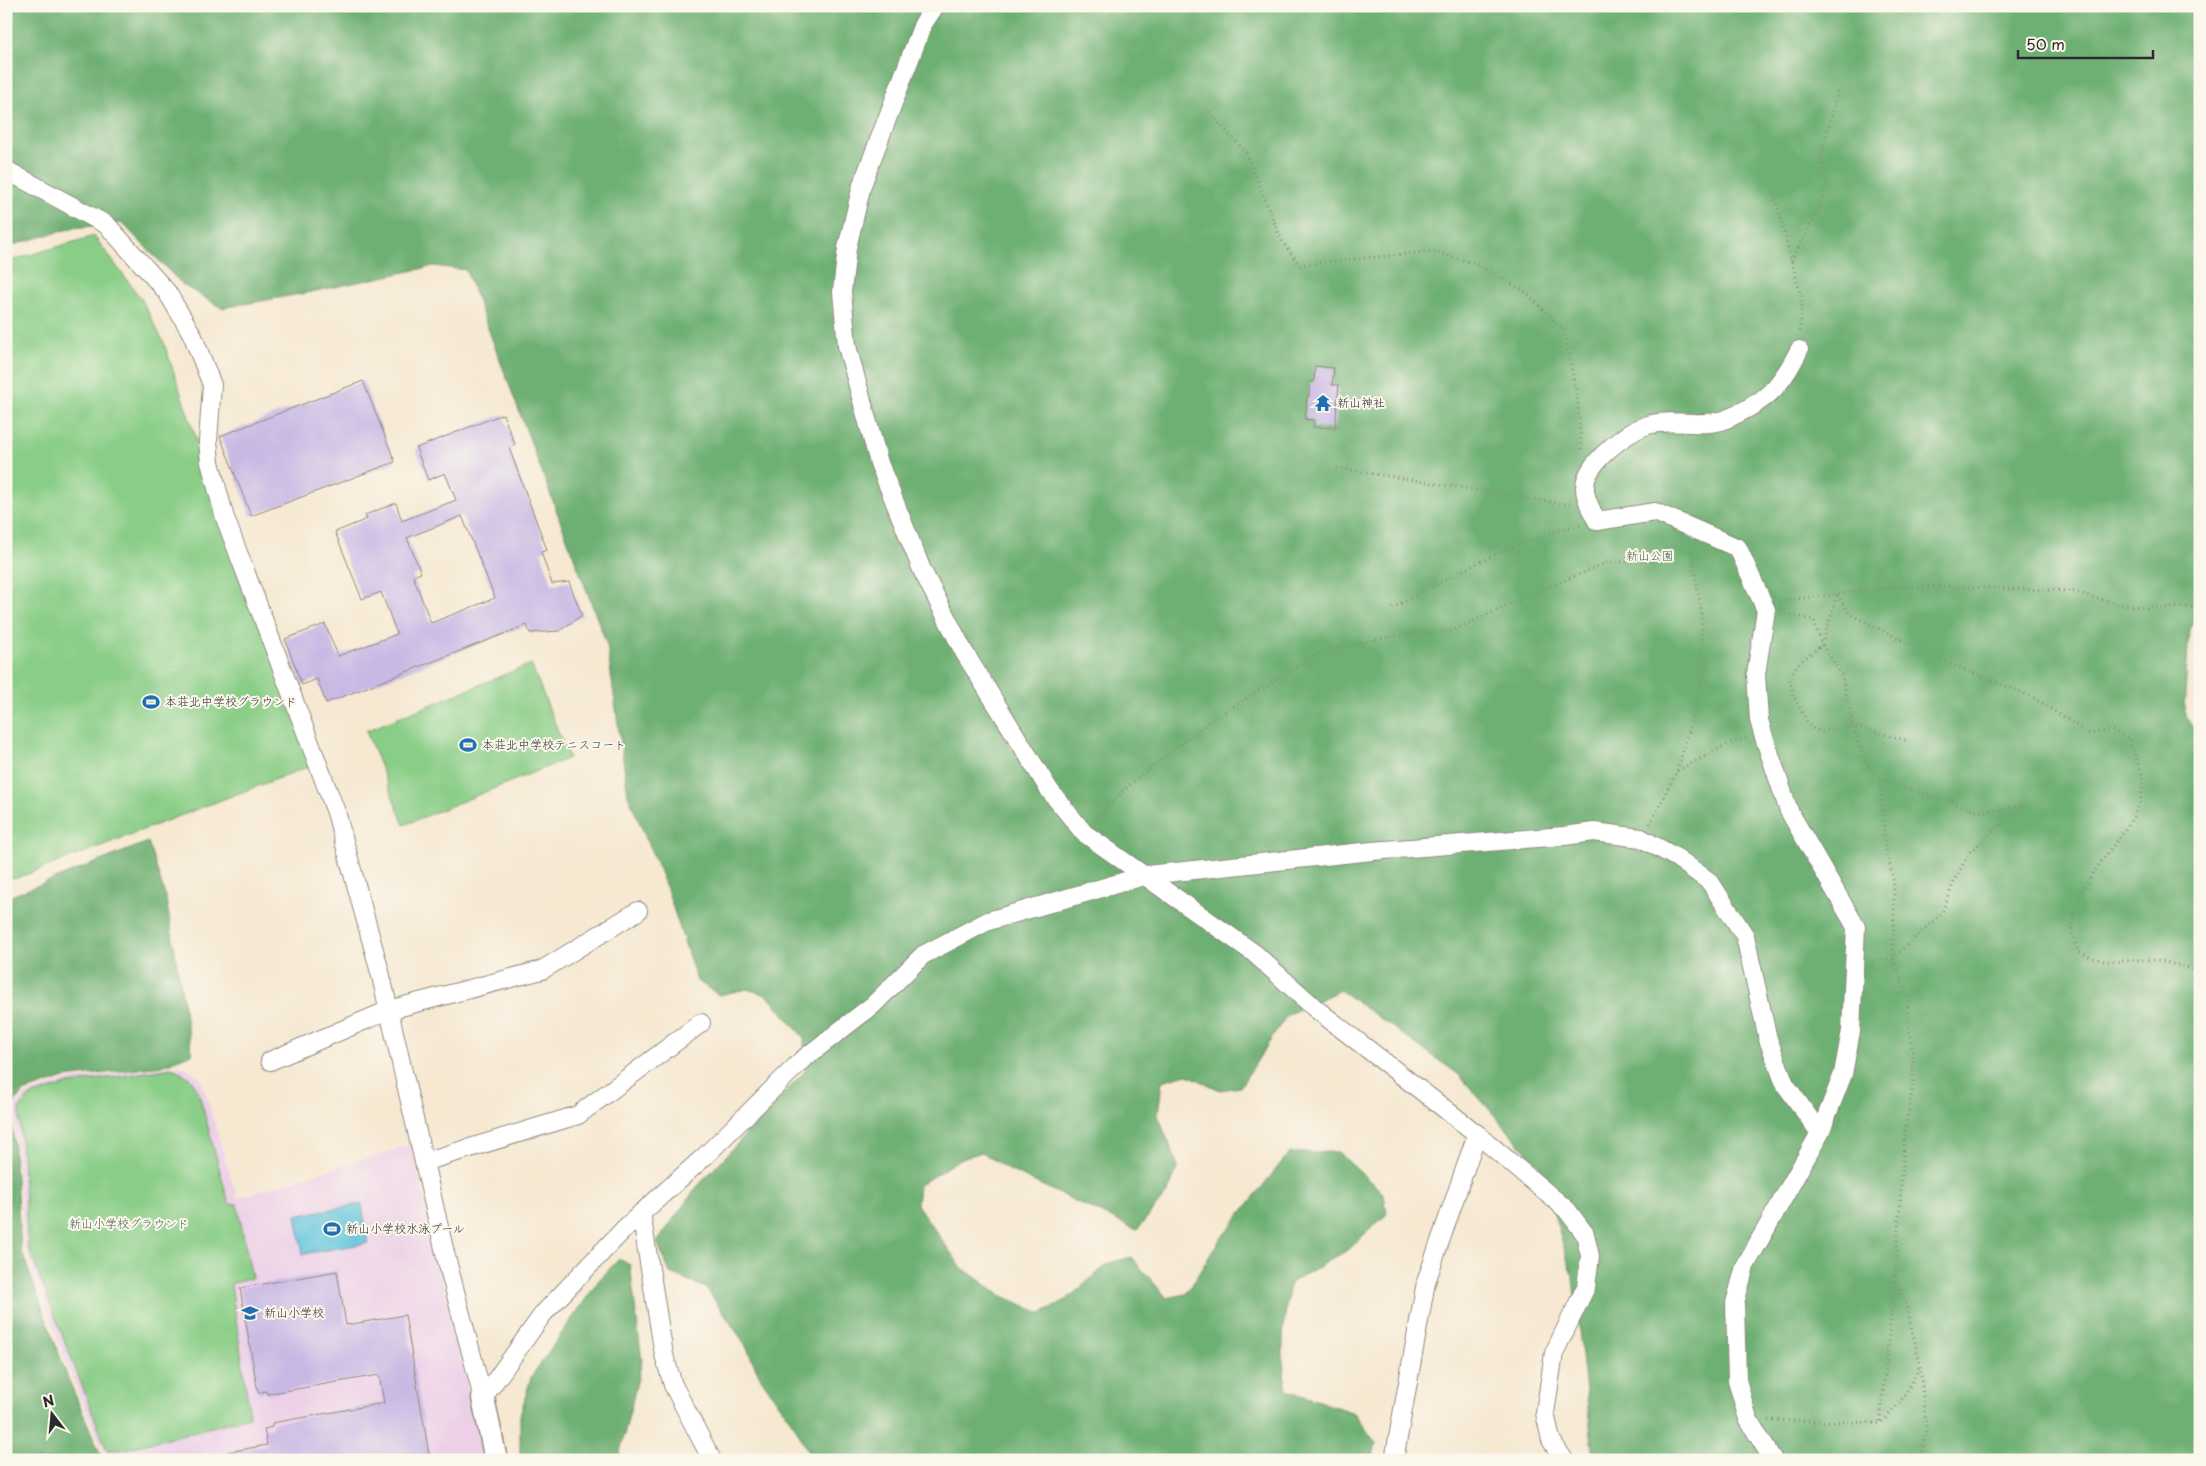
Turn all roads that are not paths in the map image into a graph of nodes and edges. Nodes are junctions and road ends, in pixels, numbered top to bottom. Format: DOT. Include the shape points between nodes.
graph roads {
  1 [pos="935,6"];
  2 [pos="6,170"];
  3 [pos="1799,350"];
  4 [pos="1147,875"];
  5 [pos="638,912"];
  6 [pos="389,1010"];
  7 [pos="701,1023"];
  8 [pos="270,1061"];
  9 [pos="1820,1133"];
  10 [pos="1477,1134"];
  11 [pos="424,1162"];
  12 [pos="641,1213"];
  13 [pos="483,1398"];
  14 [pos="496,1460"];
  15 [pos="712,1460"];
  16 [pos="1394,1460"];
  17 [pos="1564,1460"];
  18 [pos="1773,1460"];
  1 -- 4 [label="street" via="923,24 862,185 847,248 842,292 847,346 879,463 922,570 964,652 1050,790 1084,833"];
  2 -- 6 [label="street" via="106,225 167,292 192,334 212,385 208,441 210,462 225,518 336,812"];
  3 -- 9 [label="street" via="1787,375 1771,395 1722,421 1648,425 1616,443 1593,464 1584,486 1594,515 1655,512 1689,531 1738,548 1766,610 1756,674 1759,720 1789,811 1856,927 1850,1031 1843,1074"];
  4 -- 9 [label="street" via="1594,832 1641,838 1710,882 1745,936 1768,1038 1785,1084"];
  4 -- 10 [label="street" via="1254,953 1316,1009"];
  4 -- 12 [label="street" via="988,921 923,955 872,1005 802,1060 705,1156"];
  5 -- 6 [label="street" via="542,970"];
  6 -- 8 [label="street"];
  6 -- 11 [label="street"];
  7 -- 11 [label="street" via="578,1115"];
  9 -- 18 [label="street" via="1745,1266 1735,1303 1737,1380 1748,1419"];
  10 -- 16 [label="street" via="1426,1282"];
  10 -- 17 [label="street" via="1567,1210 1585,1234 1590,1256 1586,1287 1554,1353 1544,1413 1551,1440"];
  11 -- 13 [label="street"];
  12 -- 13 [label="street" via="543,1314"];
  12 -- 15 [label="street" via="664,1355 673,1385"];
  13 -- 14 [label="street"];
}
